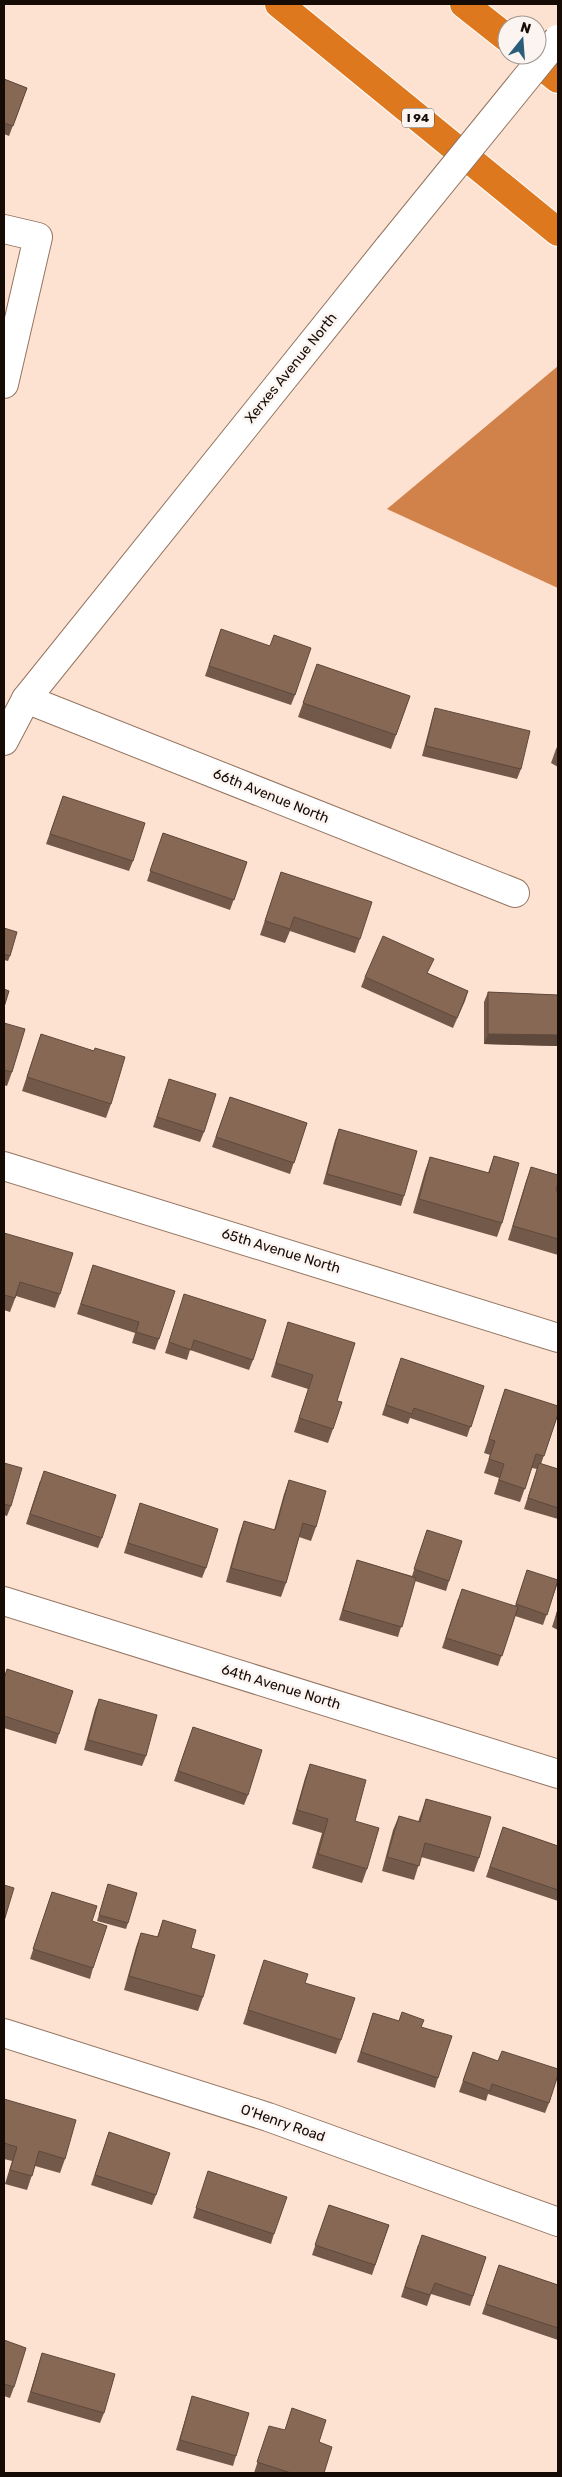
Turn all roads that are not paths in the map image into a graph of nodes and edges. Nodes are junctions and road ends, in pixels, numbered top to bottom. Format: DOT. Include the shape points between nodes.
graph roads {
  1 [pos="279,4"];
  2 [pos="464,4"];
  3 [pos="497,30"];
  4 [pos="558,39"];
  5 [pos="540,65"];
  6 [pos="558,79"];
  7 [pos="4,229"];
  8 [pos="558,232"];
  9 [pos="4,384"];
  10 [pos="26,699"];
  11 [pos="4,716"];
  12 [pos="4,741"];
  13 [pos="516,893"];
  14 [pos="4,1166"];
  15 [pos="558,1338"];
  16 [pos="4,1601"];
  17 [pos="558,1774"];
  18 [pos="4,2033"];
  19 [pos="558,2222"];
  1 -- 8 [label="highway, I 94"];
  2 -- 3 [label="highway"];
  4 -- 10 [label="street, Xerxes Avenue North, bridge"];
  5 -- 6 [label="highway"];
  7 -- 9 [label="street" via="38,237"];
  10 -- 11 [label="street, Xerxes Avenue North"];
  10 -- 12 [label="street, Xerxes Avenue North"];
  10 -- 13 [label="street, 66th Avenue North"];
  14 -- 15 [label="street, 65th Avenue North"];
  16 -- 17 [label="street, 64th Avenue North"];
  18 -- 19 [label="street, O'Henry Road" via="268,2117"];
}
